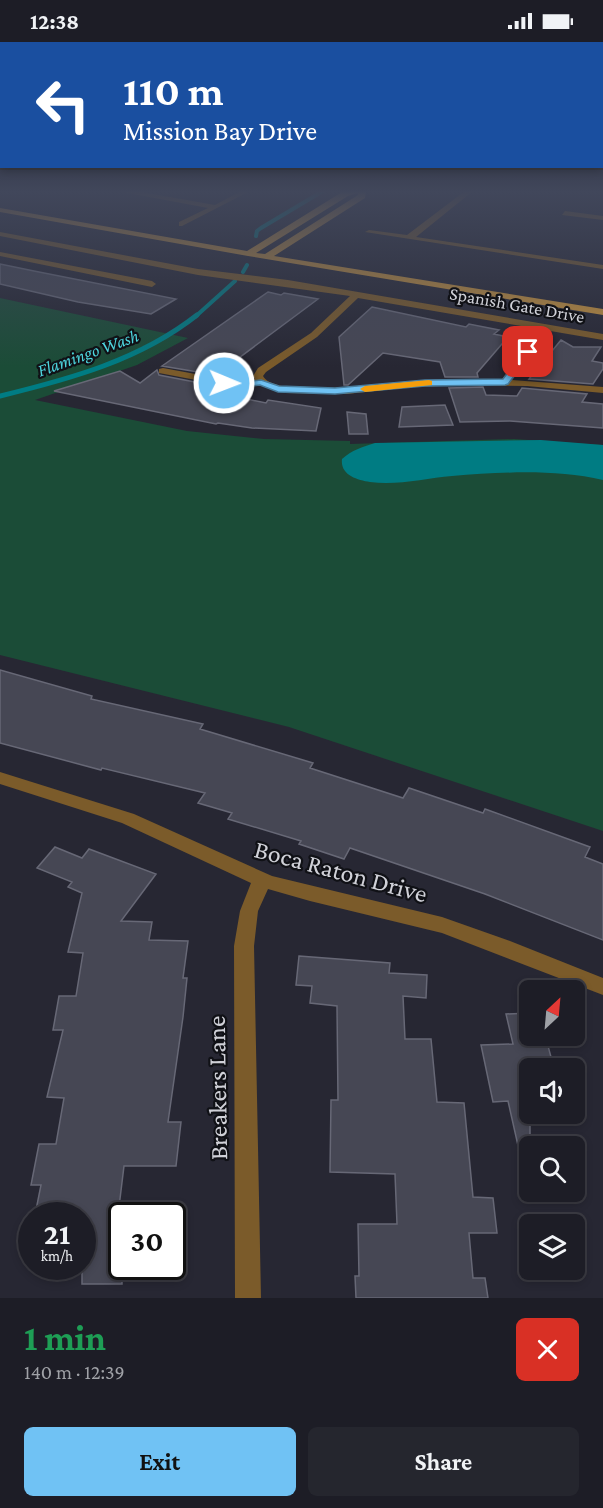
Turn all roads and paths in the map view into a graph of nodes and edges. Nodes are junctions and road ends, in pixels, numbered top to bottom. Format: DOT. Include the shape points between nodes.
graph roads {
  1 [pos="83,250"];
  2 [pos="223,250"];
  3 [pos="255,250"];
  4 [pos="279,250"];
  5 [pos="487,250"];
  6 [pos="0,254"];
  7 [pos="248,254"];
  8 [pos="267,257"];
  9 [pos="149,262"];
  10 [pos="603,267"];
  11 [pos="122,278"];
  12 [pos="152,284"];
  13 [pos="356,295"];
  14 [pos="603,312"];
  15 [pos="540,337"];
  16 [pos="603,337"];
  17 [pos="163,371"];
  18 [pos="261,382"];
  19 [pos="505,382"];
  20 [pos="603,390"];
  21 [pos="0,778"];
  22 [pos="262,880"];
  23 [pos="603,987"];
  24 [pos="248,1298"];
  1 -- 9 [label="street, Spanish Gate Drive"];
  2 -- 7 [label="main road"];
  3 -- 7 [label="main road"];
  4 -- 8 [label="main road"];
  5 -- 10 [label="street"];
  6 -- 11 [label="street"];
  7 -- 8 [label="main road"];
  8 -- 14 [label="main road"];
  9 -- 11 [label="street"];
  9 -- 13 [label="street, Spanish Gate Drive"];
  11 -- 12 [label="street"];
  13 -- 16 [label="street, Spanish Gate Drive"];
  13 -- 18 [label="street" via="314,335 262,370 258,376"];
  15 -- 19 [label="street"];
  17 -- 18 [label="street" via="233,384"];
  18 -- 19 [label="street" via="278,389 335,391 440,382"];
  19 -- 20 [label="street"];
  21 -- 22 [label="street, Boca Raton Drive" via="132,821"];
  22 -- 23 [label="street, Boca Raton Drive" via="443,926"];
  22 -- 24 [label="street, Breakers Lane" via="249,910 244,946"];
}
